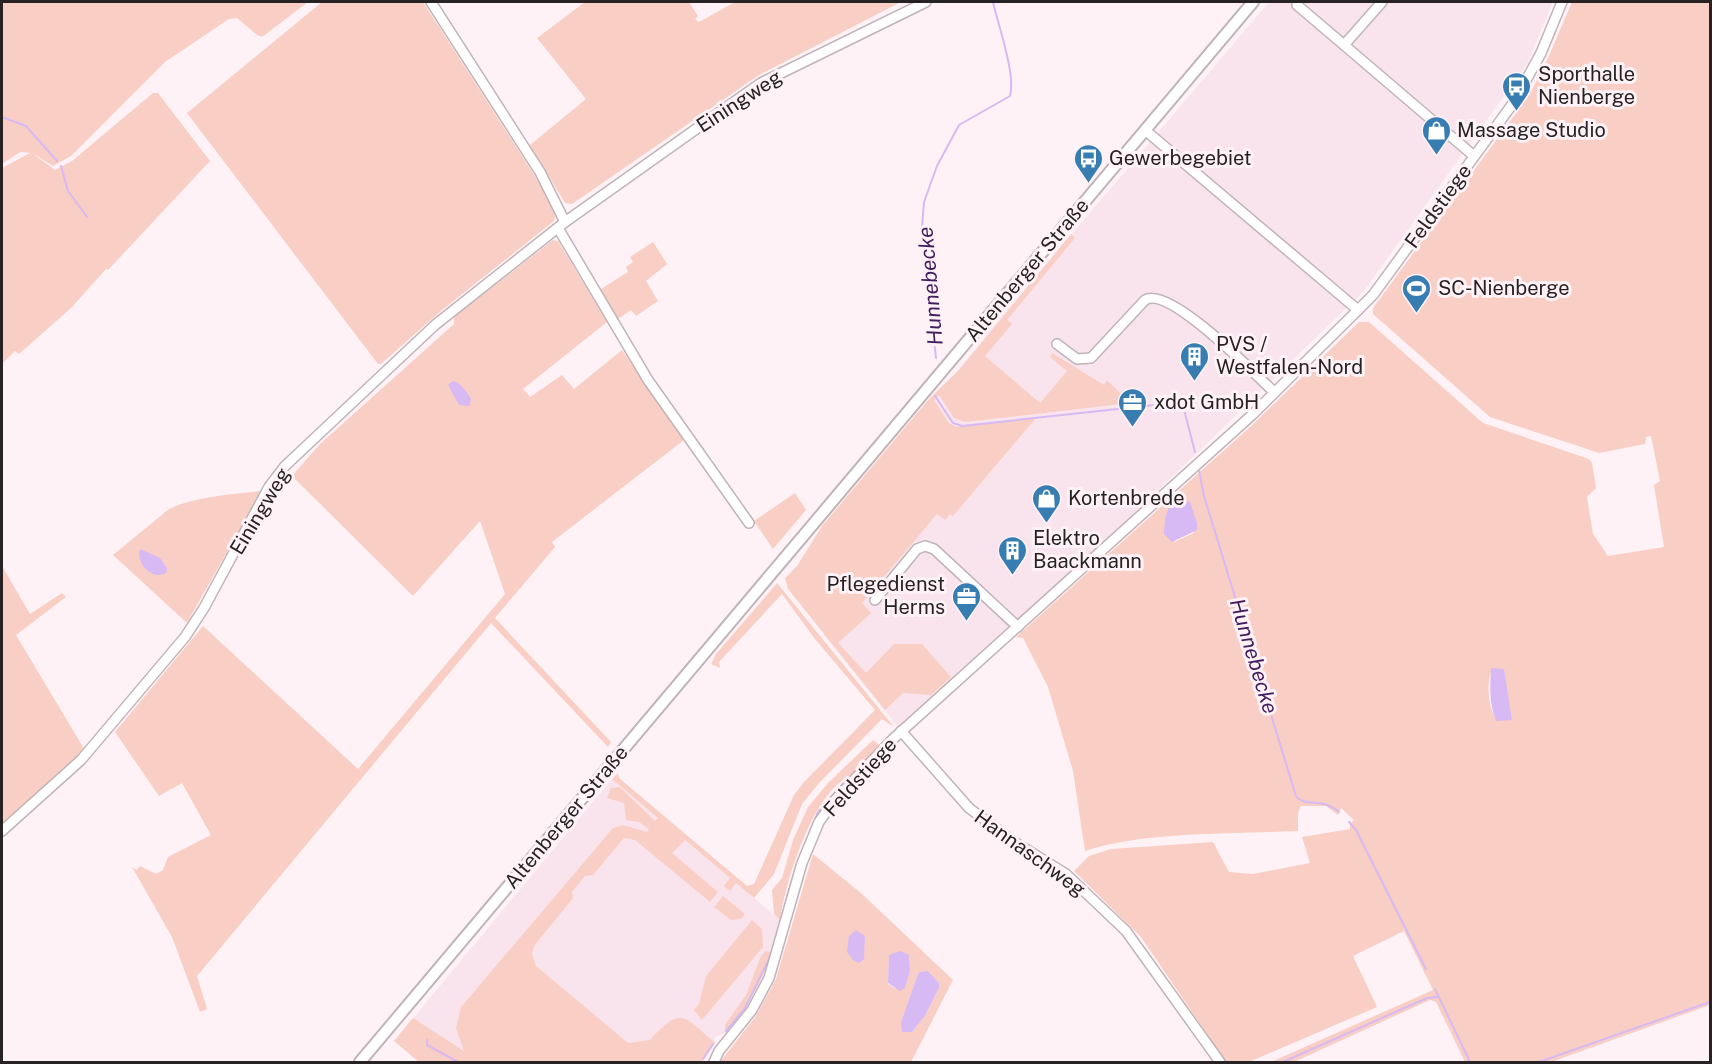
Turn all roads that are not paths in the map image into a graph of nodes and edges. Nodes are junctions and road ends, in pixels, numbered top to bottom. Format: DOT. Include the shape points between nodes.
graph roads {
  1 [pos="431,2"];
  2 [pos="926,2"];
  3 [pos="1252,2"];
  4 [pos="1382,2"];
  5 [pos="1562,2"];
  6 [pos="1297,5"];
  7 [pos="1344,45"];
  8 [pos="1145,130"];
  9 [pos="1474,156"];
  10 [pos="562,225"];
  11 [pos="1358,310"];
  12 [pos="1057,344"];
  13 [pos="1274,392"];
  14 [pos="749,523"];
  15 [pos="875,600"];
  16 [pos="1018,627"];
  17 [pos="901,731"];
  18 [pos="2,831"];
  19 [pos="360,1062"];
  20 [pos="714,1062"];
  21 [pos="1220,1062"];
  1 -- 10 [label="street" via="540,171"];
  2 -- 10 [label="street, Einingweg" via="761,83"];
  3 -- 8 [label="main road, Altenberger Straße"];
  4 -- 7 [label="street"];
  5 -- 9 [label="street, Feldstiege" via="1525,85"];
  6 -- 7 [label="street"];
  7 -- 9 [label="street"];
  8 -- 11 [label="street"];
  8 -- 19 [label="main road, Altenberger Straße"];
  9 -- 11 [label="street, Feldstiege"];
  10 -- 14 [label="street" via="648,380"];
  10 -- 18 [label="street, Einingweg" via="442,319 285,466 269,487 185,637 81,760"];
  11 -- 13 [label="street, Feldstiege"];
  12 -- 13 [label="street" via="1077,359 1091,358 1145,300 1160,298 1204,328"];
  13 -- 16 [label="street, Feldstiege"];
  15 -- 16 [label="street" via="917,549 925,546 934,549"];
  16 -- 17 [label="street, Feldstiege"];
  17 -- 20 [label="street, Feldstiege" via="819,822 802,863 769,978 752,1010"];
  17 -- 21 [label="street, Hannaschweg" via="969,808 1065,874 1126,931"];
}
